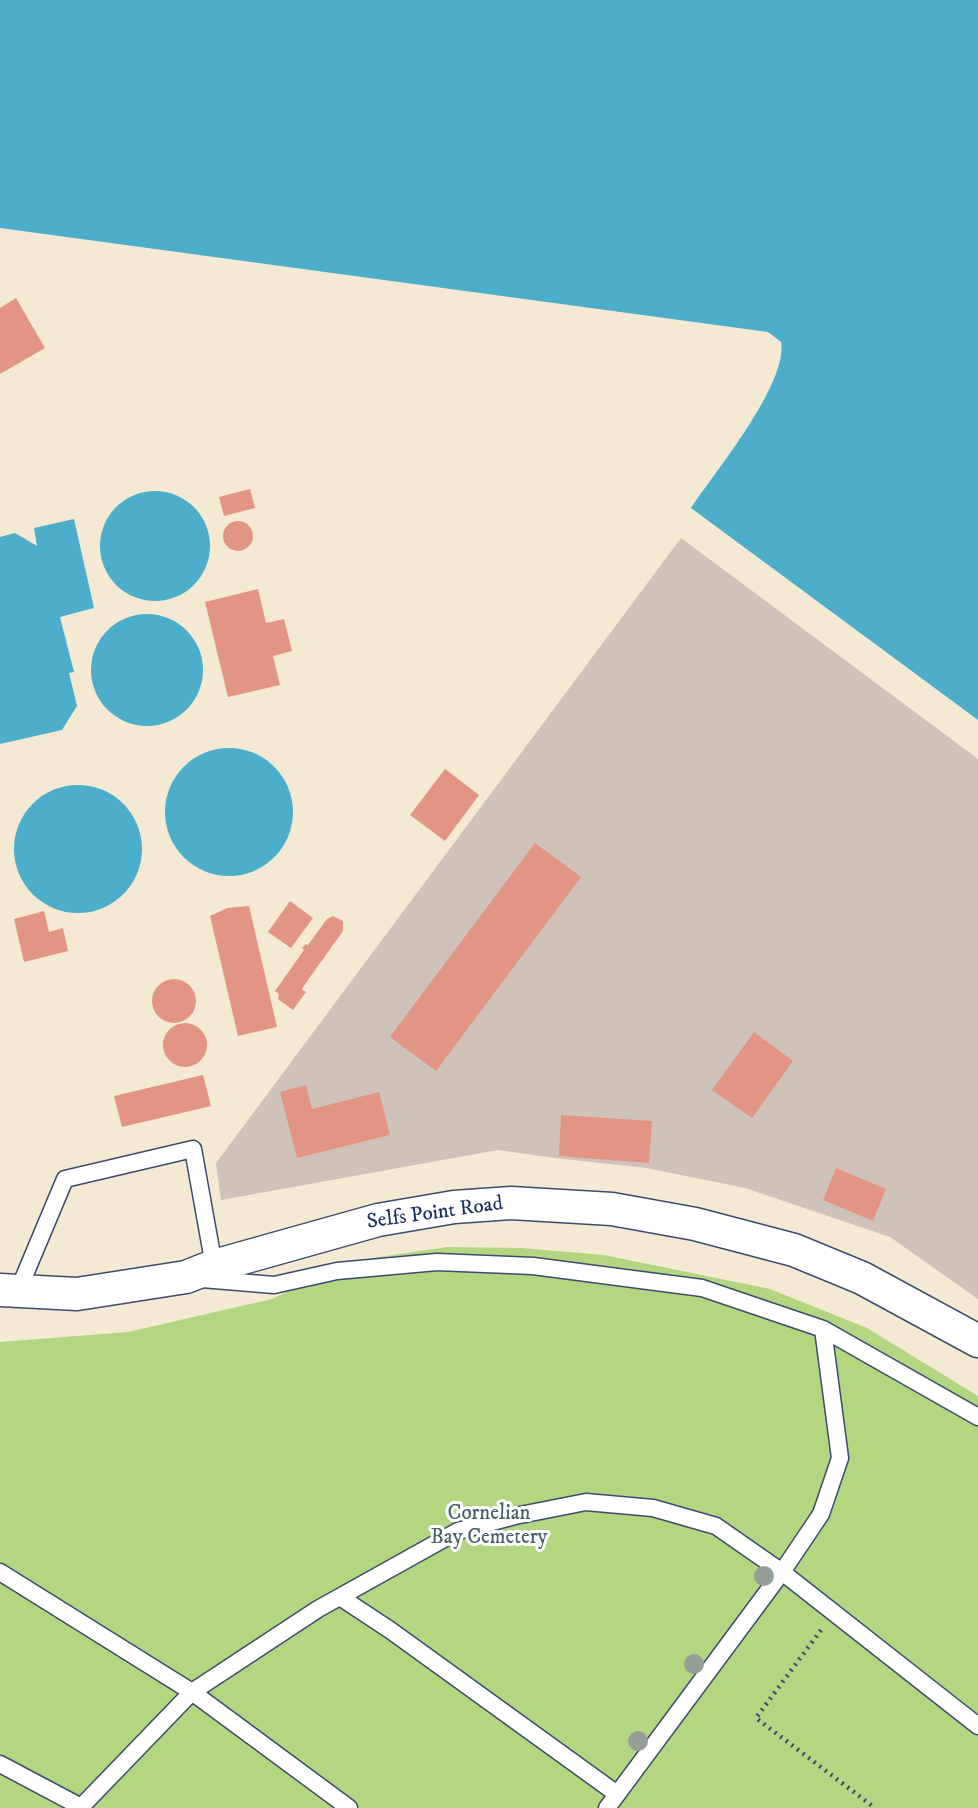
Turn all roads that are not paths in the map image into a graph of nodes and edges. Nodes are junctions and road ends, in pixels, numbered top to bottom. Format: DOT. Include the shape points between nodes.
graph roads {
  1 [pos="200,1272"];
  2 [pos="9,1291"];
  3 [pos="823,1329"];
  4 [pos="978,1341"];
  5 [pos="978,1417"];
  6 [pos="0,1572"];
  7 [pos="782,1572"];
  8 [pos="340,1597"];
  9 [pos="192,1692"];
  10 [pos="978,1726"];
  11 [pos="0,1763"];
  12 [pos="617,1794"];
  13 [pos="81,1807"];
  14 [pos="349,1808"];
  15 [pos="607,1808"];
  1 -- 2 [label="street, Selfs Point Road" via="77,1294"];
  1 -- 2 [label="lane" via="193,1149 65,1179"];
  1 -- 3 [label="lane" via="274,1284 337,1271 437,1262 533,1266 702,1288"];
  1 -- 4 [label="street, Selfs Point Road" via="378,1220 454,1207 511,1203 612,1209 695,1224 794,1250 862,1278"];
  3 -- 5 [label="lane"];
  3 -- 7 [label="lane" via="840,1458 821,1514"];
  6 -- 9 [label="lane"];
  7 -- 8 [label="lane" via="716,1526 653,1508 586,1502 458,1531"];
  7 -- 10 [label="lane"];
  7 -- 12 [label="lane"];
  8 -- 9 [label="lane"];
  8 -- 12 [label="lane"];
  9 -- 13 [label="lane"];
  9 -- 14 [label="lane"];
  11 -- 13 [label="lane"];
  12 -- 15 [label="lane"];
}
